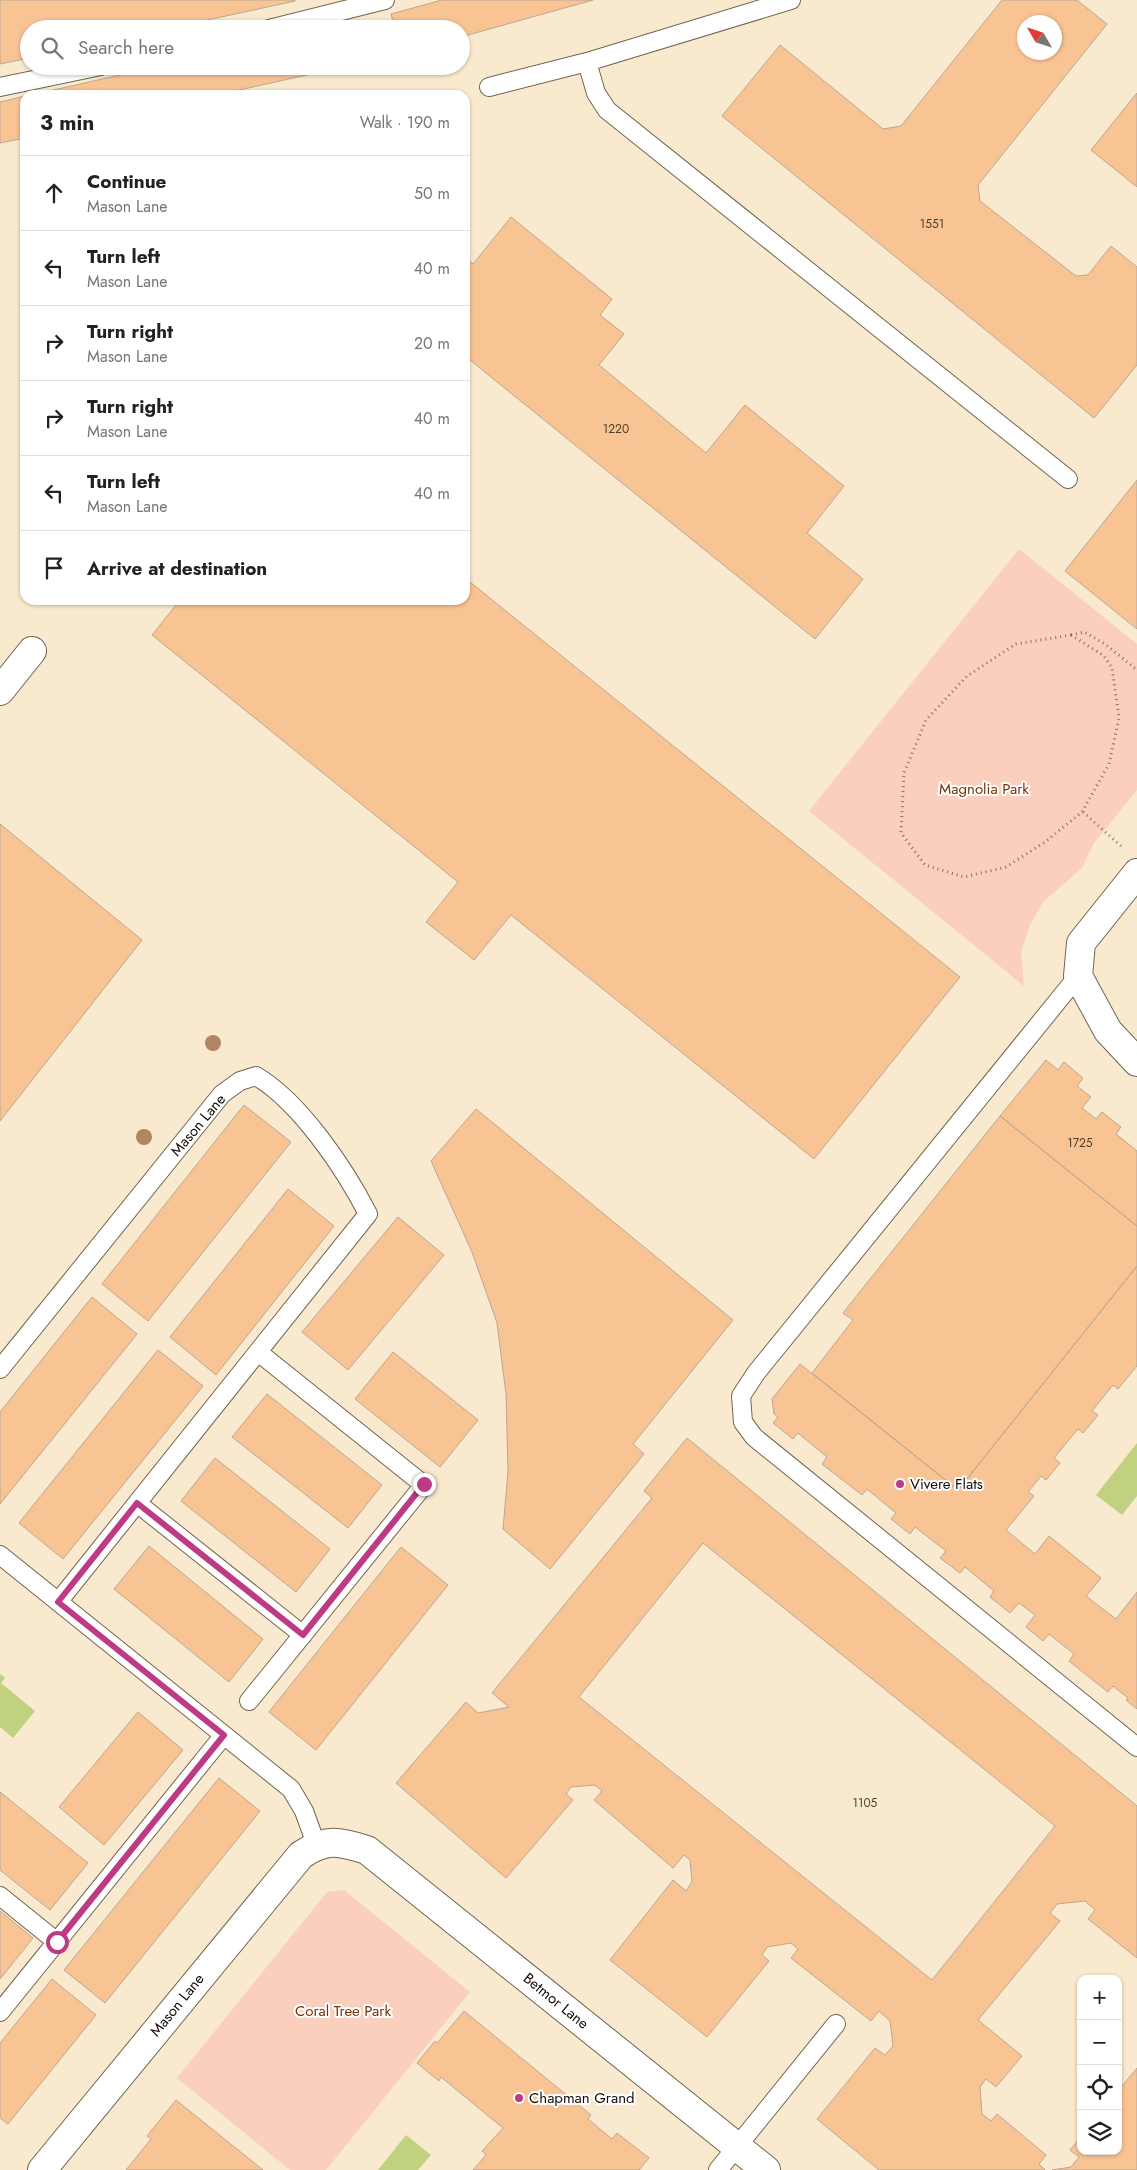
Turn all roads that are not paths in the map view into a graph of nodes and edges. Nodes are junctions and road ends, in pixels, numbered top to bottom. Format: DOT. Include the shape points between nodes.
graph roads {
  1 [pos="386,0"];
  2 [pos="791,0"];
  3 [pos="305,20"];
  4 [pos="587,62"];
  5 [pos="58,75"];
  6 [pos="0,87"];
  7 [pos="489,87"];
  8 [pos="1068,479"];
  9 [pos="32,652"];
  10 [pos="0,691"];
  11 [pos="1137,873"];
  12 [pos="1078,976"];
  13 [pos="1137,1062"];
  14 [pos="258,1352"];
  15 [pos="0,1369"];
  16 [pos="137,1503"];
  17 [pos="0,1555"];
  18 [pos="58,1602"];
  19 [pos="303,1635"];
  20 [pos="249,1701"];
  21 [pos="224,1735"];
  22 [pos="1137,1747"];
  23 [pos="328,1843"];
  24 [pos="0,1896"];
  25 [pos="57,1942"];
  26 [pos="0,2012"];
  27 [pos="836,2024"];
  28 [pos="737,2147"];
  29 [pos="42,2170"];
  30 [pos="718,2170"];
  31 [pos="766,2170"];
  1 -- 3 [label="lane"];
  2 -- 4 [label="lane"];
  4 -- 7 [label="lane"];
  4 -- 8 [label="lane" via="596,93 607,110"];
  5 -- 6 [label="lane"];
  9 -- 10 [label="street"];
  11 -- 12 [label="street" via="1081,943"];
  12 -- 13 [label="street" via="1108,1032"];
  12 -- 22 [label="lane" via="756,1373 741,1396 743,1422 754,1437"];
  14 -- 15 [label="lane, Mason Lane" via="368,1214 328,1150 297,1112 256,1076 240,1081 222,1094"];
  14 -- 16 [label="lane, Mason Lane"];
  14 -- 19 [label="lane" via="424,1484"];
  16 -- 18 [label="lane, Mason Lane"];
  16 -- 19 [label="lane"];
  17 -- 18 [label="lane"];
  18 -- 21 [label="lane"];
  19 -- 20 [label="lane"];
  21 -- 23 [label="lane" via="291,1789"];
  21 -- 25 [label="lane"];
  23 -- 28 [label="street, Betmor Lane" via="367,1850"];
  23 -- 29 [label="street, Mason Lane" via="301,1855"];
  24 -- 25 [label="lane"];
  25 -- 26 [label="lane"];
  27 -- 28 [label="lane"];
  28 -- 30 [label="lane"];
  28 -- 31 [label="street, Betmor Lane"];
}
